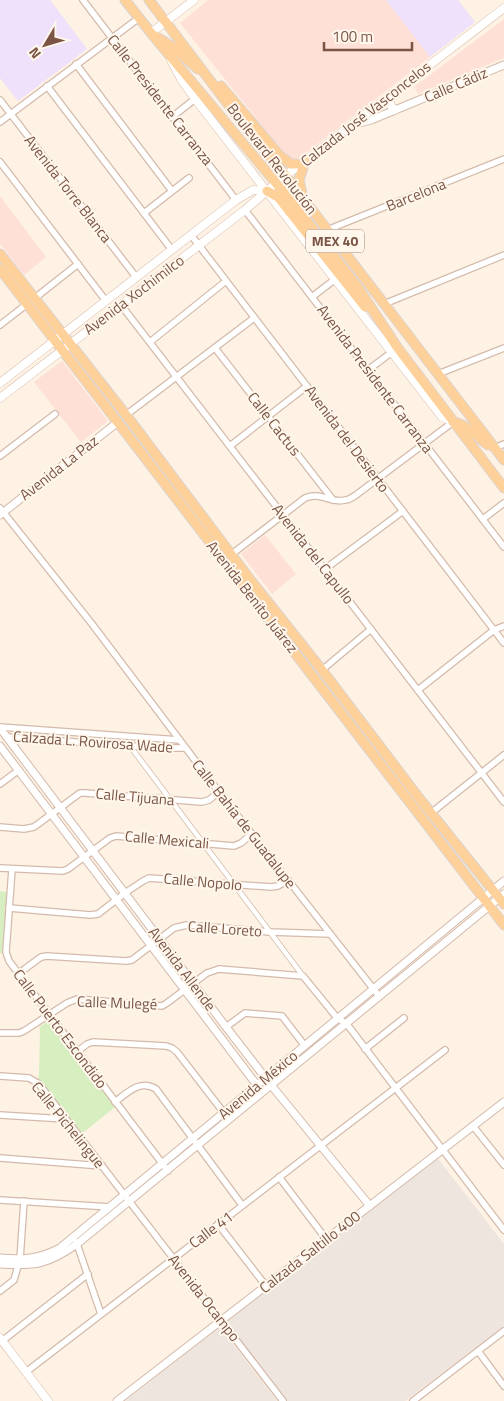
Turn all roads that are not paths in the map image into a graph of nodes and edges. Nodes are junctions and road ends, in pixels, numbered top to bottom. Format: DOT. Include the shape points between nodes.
graph roads {
  1 [pos="83,0"];
  2 [pos="125,0"];
  3 [pos="150,0"];
  4 [pos="194,0"];
  5 [pos="504,8"];
  6 [pos="139,18"];
  7 [pos="167,21"];
  8 [pos="151,33"];
  9 [pos="112,38"];
  10 [pos="167,53"];
  11 [pos="76,64"];
  12 [pos="504,65"];
  13 [pos="207,76"];
  14 [pos="46,86"];
  15 [pos="388,97"];
  16 [pos="195,99"];
  17 [pos="0,100"];
  18 [pos="395,110"];
  19 [pos="11,114"];
  20 [pos="172,117"];
  21 [pos="0,122"];
  22 [pos="351,125"];
  23 [pos="504,159"];
  24 [pos="0,162"];
  25 [pos="303,163"];
  26 [pos="286,176"];
  27 [pos="189,178"];
  28 [pos="276,183"];
  29 [pos="172,191"];
  30 [pos="267,191"];
  31 [pos="236,200"];
  32 [pos="304,200"];
  33 [pos="246,210"];
  34 [pos="144,213"];
  35 [pos="327,230"];
  36 [pos="191,235"];
  37 [pos="199,246"];
  38 [pos="172,250"];
  39 [pos="0,254"];
  40 [pos="504,256"];
  41 [pos="78,264"];
  42 [pos="0,269"];
  43 [pos="136,277"];
  44 [pos="338,277"];
  45 [pos="226,282"];
  46 [pos="312,297"];
  47 [pos="31,301"];
  48 [pos="106,301"];
  49 [pos="384,304"];
  50 [pos="121,305"];
  51 [pos="377,316"];
  52 [pos="254,318"];
  53 [pos="0,325"];
  54 [pos="63,334"];
  55 [pos="55,340"];
  56 [pos="150,342"];
  57 [pos="70,344"];
  58 [pos="416,346"];
  59 [pos="215,348"];
  60 [pos="504,348"];
  61 [pos="62,350"];
  62 [pos="392,352"];
  63 [pos="368,370"];
  64 [pos="438,374"];
  65 [pos="176,377"];
  66 [pos="0,383"];
  67 [pos="307,386"];
  68 [pos="0,398"];
  69 [pos="55,414"];
  70 [pos="126,416"];
  71 [pos="268,416"];
  72 [pos="118,422"];
  73 [pos="453,422"];
  74 [pos="424,444"];
  75 [pos="504,444"];
  76 [pos="230,446"];
  77 [pos="495,448"];
  78 [pos="0,456"];
  79 [pos="504,460"];
  80 [pos="378,479"];
  81 [pos="504,488"];
  82 [pos="333,500"];
  83 [pos="504,503"];
  84 [pos="197,509"];
  85 [pos="1,511"];
  86 [pos="403,511"];
  87 [pos="189,515"];
  88 [pos="283,515"];
  89 [pos="483,519"];
  90 [pos="504,547"];
  91 [pos="232,554"];
  92 [pos="324,569"];
  93 [pos="504,626"];
  94 [pos="371,629"];
  95 [pos="494,630"];
  96 [pos="282,637"];
  97 [pos="504,643"];
  98 [pos="322,670"];
  99 [pos="316,680"];
  100 [pos="418,690"];
  101 [pos="0,727"];
  102 [pos="4,736"];
  103 [pos="179,740"];
  104 [pos="0,746"];
  105 [pos="130,746"];
  106 [pos="185,748"];
  107 [pos="504,755"];
  108 [pos="19,770"];
  109 [pos="481,773"];
  110 [pos="0,784"];
  111 [pos="220,792"];
  112 [pos="402,793"];
  113 [pos="419,798"];
  114 [pos="171,800"];
  115 [pos="504,802"];
  116 [pos="60,807"];
  117 [pos="431,813"];
  118 [pos="52,814"];
  119 [pos="0,827"];
  120 [pos="252,834"];
  121 [pos="203,842"];
  122 [pos="93,850"];
  123 [pos="84,857"];
  124 [pos="0,868"];
  125 [pos="12,869"];
  126 [pos="288,880"];
  127 [pos="504,881"];
  128 [pos="234,884"];
  129 [pos="125,893"];
  130 [pos="500,896"];
  131 [pos="483,898"];
  132 [pos="117,900"];
  133 [pos="489,906"];
  134 [pos="9,908"];
  135 [pos="504,925"];
  136 [pos="270,932"];
  137 [pos="330,934"];
  138 [pos="160,939"];
  139 [pos="151,946"];
  140 [pos="18,974"];
  141 [pos="303,976"];
  142 [pos="194,983"];
  143 [pos="373,989"];
  144 [pos="185,990"];
  145 [pos="379,996"];
  146 [pos="49,1016"];
  147 [pos="404,1018"];
  148 [pos="338,1019"];
  149 [pos="346,1023"];
  150 [pos="226,1027"];
  151 [pos="0,1033"];
  152 [pos="305,1046"];
  153 [pos="365,1049"];
  154 [pos="445,1050"];
  155 [pos="77,1052"];
  156 [pos="0,1076"];
  157 [pos="266,1078"];
  158 [pos="271,1085"];
  159 [pos="257,1086"];
  160 [pos="396,1088"];
  161 [pos="262,1092"];
  162 [pos="115,1102"];
  163 [pos="504,1102"];
  164 [pos="224,1113"];
  165 [pos="0,1115"];
  166 [pos="65,1119"];
  167 [pos="473,1126"];
  168 [pos="192,1139"];
  169 [pos="197,1145"];
  170 [pos="321,1145"];
  171 [pos="443,1150"];
  172 [pos="0,1158"];
  173 [pos="504,1165"];
  174 [pos="102,1166"];
  175 [pos="165,1167"];
  176 [pos="279,1178"];
  177 [pos="124,1196"];
  178 [pos="0,1200"];
  179 [pos="24,1201"];
  180 [pos="130,1202"];
  181 [pos="242,1205"];
  182 [pos="370,1206"];
  183 [pos="110,1207"];
  184 [pos="504,1217"];
  185 [pos="498,1222"];
  186 [pos="218,1224"];
  187 [pos="504,1230"];
  188 [pos="326,1239"];
  189 [pos="75,1241"];
  190 [pos="0,1258"];
  191 [pos="173,1258"];
  192 [pos="19,1262"];
  193 [pos="0,1264"];
  194 [pos="88,1274"];
  195 [pos="266,1286"];
  196 [pos="0,1291"];
  197 [pos="101,1314"];
  198 [pos="221,1320"];
  199 [pos="504,1331"];
  200 [pos="1,1339"];
  201 [pos="478,1352"];
  202 [pos="26,1372"];
  203 [pos="504,1386"];
  204 [pos="48,1401"];
  205 [pos="117,1401"];
  206 [pos="283,1401"];
  207 [pos="413,1401"];
  1 -- 9 [label="street, Calle Presidente Carranza"];
  2 -- 6 [label="main road, MEX 40"];
  3 -- 7 [label="main road, Boulevard Revolución / MEX 40"];
  4 -- 7 [label="main road"];
  5 -- 15 [label="main road, Calzada José Vasconcelos"];
  6 -- 8 [label="main road, MEX 40"];
  6 -- 9 [label="street"];
  7 -- 8 [label="main road"];
  7 -- 13 [label="main road, Boulevard Revolución / MEX 40"];
  8 -- 10 [label="main road, MEX 40"];
  8 -- 13 [label="main road" via="167,42"];
  9 -- 11 [label="street"];
  9 -- 20 [label="street, Calle Presidente Carranza"];
  10 -- 16 [label="main road"];
  10 -- 28 [label="main road, MEX 40"];
  11 -- 14 [label="street"];
  11 -- 29 [label="street"];
  12 -- 18 [label="street, Calle Cádiz"];
  13 -- 25 [label="main road" via="220,85 280,156 291,164"];
  13 -- 26 [label="main road, Boulevard Revolución / MEX 40"];
  14 -- 19 [label="street"];
  14 -- 34 [label="street"];
  15 -- 18 [label="main road"];
  15 -- 22 [label="main road, Calzada José Vasconcelos"];
  16 -- 20 [label="street"];
  16 -- 30 [label="main road"];
  17 -- 19 [label="street, Avenida Torre Blanca"];
  18 -- 22 [label="street, Calle Cádiz"];
  19 -- 21 [label="street"];
  19 -- 43 [label="street, Avenida Torre Blanca"];
  20 -- 31 [label="street, Calle Presidente Carranza"];
  22 -- 25 [label="main road, Calzada José Vasconcelos"];
  23 -- 35 [label="street, Barcelona"];
  24 -- 41 [label="street"];
  25 -- 26 [label="main road, Calzada José Vasconcelos"];
  25 -- 32 [label="main road" via="299,180"];
  26 -- 28 [label="main road, Calzada José Vasconcelos"];
  26 -- 32 [label="main road, Boulevard Revolución / MEX 40"];
  27 -- 29 [label="street"];
  28 -- 30 [label="main road, Avenida Xochimilco"];
  28 -- 51 [label="main road, MEX 40"];
  29 -- 34 [label="street"];
  30 -- 31 [label="main road, Avenida Xochimilco" via="253,190"];
  30 -- 33 [label="main road, Avenida Xochimilco"];
  30 -- 44 [label="main road" via="278,198"];
  31 -- 36 [label="main road, Avenida Xochimilco"];
  32 -- 35 [label="main road, Boulevard Revolución / MEX 40"];
  33 -- 37 [label="main road, Avenida Xochimilco"];
  33 -- 46 [label="street, Avenida Presidente Carranza"];
  34 -- 38 [label="street"];
  35 -- 49 [label="main road, Boulevard Revolución / MEX 40"];
  36 -- 37 [label="street, Avenida del Desierto"];
  36 -- 38 [label="main road, Avenida Xochimilco"];
  37 -- 45 [label="street, Avenida del Desierto"];
  37 -- 50 [label="main road, Avenida Xochimilco"];
  38 -- 43 [label="main road, Avenida Xochimilco"];
  39 -- 47 [label="main road, Avenida Benito Juárez"];
  40 -- 49 [label="street"];
  41 -- 47 [label="street"];
  41 -- 48 [label="street"];
  42 -- 47 [label="main road, Avenida Benito Juárez"];
  43 -- 48 [label="main road, Avenida Xochimilco"];
  44 -- 46 [label="street"];
  44 -- 51 [label="main road"];
  44 -- 62 [label="main road"];
  45 -- 52 [label="street, Avenida del Desierto"];
  45 -- 56 [label="street"];
  46 -- 63 [label="street, Avenida Presidente Carranza"];
  47 -- 53 [label="street"];
  47 -- 54 [label="main road, Avenida Benito Juárez"];
  47 -- 55 [label="main road, Avenida Benito Juárez"];
  48 -- 54 [label="main road, Avenida Xochimilco"];
  49 -- 58 [label="main road, Boulevard Revolución / MEX 40"];
  50 -- 56 [label="street, Avenida del Capullo"];
  50 -- 57 [label="main road, Avenida Xochimilco"];
  51 -- 58 [label="main road" via="393,325"];
  51 -- 73 [label="main road, MEX 40" via="396,347"];
  52 -- 59 [label="street"];
  52 -- 67 [label="street, Avenida del Desierto"];
  54 -- 55 [label="main road, Avenida Xochimilco"];
  54 -- 57 [label="main road, Avenida Benito Juárez"];
  55 -- 61 [label="main road, Avenida Benito Juárez"];
  55 -- 66 [label="main road, Avenida Xochimilco"];
  56 -- 65 [label="street, Avenida del Capullo"];
  57 -- 61 [label="main road, Avenida Xochimilco"];
  57 -- 70 [label="main road, Avenida Benito Juárez"];
  58 -- 64 [label="main road, Boulevard Revolución / MEX 40"];
  59 -- 65 [label="street"];
  59 -- 71 [label="street, Calle Cactus"];
  60 -- 64 [label="street"];
  61 -- 68 [label="main road, Avenida Xochimilco"];
  61 -- 72 [label="main road, Avenida Benito Juárez"];
  62 -- 63 [label="street"];
  62 -- 73 [label="main road" via="442,416"];
  63 -- 74 [label="street, Avenida Presidente Carranza"];
  64 -- 77 [label="main road, Boulevard Revolución / MEX 40"];
  65 -- 70 [label="street"];
  65 -- 76 [label="street, Avenida del Capullo"];
  67 -- 71 [label="street"];
  67 -- 80 [label="street, Avenida del Desierto"];
  69 -- 78 [label="street"];
  70 -- 84 [label="main road, Avenida Benito Juárez"];
  71 -- 76 [label="street"];
  71 -- 82 [label="street, Calle Cactus"];
  72 -- 85 [label="street, Avenida La Paz"];
  72 -- 87 [label="main road, Avenida Benito Juárez"];
  73 -- 74 [label="street"];
  73 -- 77 [label="main road" via="466,427"];
  73 -- 81 [label="main road, MEX 40"];
  74 -- 80 [label="street"];
  74 -- 89 [label="street, Avenida Presidente Carranza"];
  75 -- 77 [label="street"];
  76 -- 88 [label="street, Avenida del Capullo"];
  77 -- 79 [label="main road, Boulevard Revolución / MEX 40"];
  80 -- 82 [label="street" via="347,500"];
  80 -- 86 [label="street, Avenida del Desierto"];
  82 -- 88 [label="street" via="311,496"];
  83 -- 89 [label="street"];
  84 -- 87 [label="main road"];
  84 -- 91 [label="main road, Avenida Benito Juárez"];
  85 -- 103 [label="street, Calle Bahía de Guadalupe"];
  86 -- 92 [label="street"];
  86 -- 95 [label="street, Avenida del Desierto"];
  87 -- 96 [label="main road, Avenida Benito Juárez"];
  88 -- 91 [label="street"];
  88 -- 92 [label="street, Avenida del Capullo"];
  89 -- 90 [label="street, Avenida Presidente Carranza"];
  91 -- 98 [label="main road, Avenida Benito Juárez"];
  92 -- 94 [label="street, Avenida del Capullo"];
  93 -- 95 [label="street"];
  94 -- 98 [label="street"];
  94 -- 100 [label="street, Avenida del Capullo"];
  95 -- 97 [label="street, Avenida del Desierto"];
  95 -- 100 [label="street"];
  96 -- 98 [label="main road" via="291,642 310,665"];
  96 -- 99 [label="main road, Avenida Benito Juárez"];
  98 -- 99 [label="main road"];
  98 -- 113 [label="main road, Avenida Benito Juárez"];
  99 -- 112 [label="main road, Avenida Benito Juárez"];
  100 -- 109 [label="street, Avenida del Capullo"];
  101 -- 102 [label="street, Avenida Allende"];
  101 -- 103 [label="street, Calzada L. Rovirosa Wade"];
  102 -- 105 [label="street, Calzada L. Rovirosa Wade"];
  102 -- 116 [label="street, Avenida Allende"];
  103 -- 106 [label="street, Calle Bahía de Guadalupe"];
  104 -- 108 [label="street, Avenida Allende"];
  105 -- 106 [label="street, Calzada L. Rovirosa Wade"];
  105 -- 114 [label="street"];
  106 -- 111 [label="street, Calle Bahía de Guadalupe"];
  107 -- 109 [label="street"];
  108 -- 110 [label="street"];
  108 -- 118 [label="street, Avenida Allende"];
  109 -- 115 [label="street, Avenida del Capullo"];
  109 -- 117 [label="street"];
  111 -- 114 [label="street, Calle Tijuana" via="206,802"];
  111 -- 120 [label="street, Calle Bahía de Guadalupe"];
  112 -- 113 [label="main road" via="408,792"];
  112 -- 131 [label="main road, Avenida Benito Juárez"];
  113 -- 117 [label="main road, Avenida Benito Juárez"];
  114 -- 116 [label="street, Calle Tijuana" via="85,792"];
  114 -- 121 [label="street"];
  116 -- 118 [label="street, Calle Tijuana"];
  116 -- 122 [label="street, Avenida Allende"];
  117 -- 130 [label="main road, Avenida Benito Juárez"];
  118 -- 119 [label="street, Calle Tijuana" via="30,829"];
  118 -- 123 [label="street, Avenida Allende"];
  120 -- 121 [label="street, Calle Mexicali" via="234,846"];
  120 -- 126 [label="street, Calle Bahía de Guadalupe"];
  121 -- 122 [label="street, Calle Mexicali" via="116,836"];
  121 -- 128 [label="street"];
  122 -- 123 [label="street, Calle Mexicali"];
  122 -- 129 [label="street, Avenida Allende"];
  123 -- 125 [label="street, Calle Mexicali" via="63,872"];
  123 -- 132 [label="street, Avenida Allende"];
  124 -- 125 [label="street, Calle Mexicali"];
  125 -- 134 [label="street, Calle Puerto Escondido"];
  126 -- 128 [label="street, Calle Nopolo" via="271,887"];
  126 -- 137 [label="street, Calle Bahía de Guadalupe"];
  127 -- 130 [label="street, Avenida México"];
  128 -- 129 [label="street, Calle Nopolo" via="155,878 143,881"];
  128 -- 136 [label="street"];
  129 -- 132 [label="street, Calle Nopolo"];
  129 -- 138 [label="street, Avenida Allende"];
  130 -- 131 [label="street, Avenida México"];
  130 -- 133 [label="street, Avenida México"];
  131 -- 133 [label="main road, Avenida Benito Juárez"];
  131 -- 143 [label="street, Avenida México"];
  132 -- 134 [label="street, Calle Nopolo" via="98,914 90,915"];
  132 -- 139 [label="street, Avenida Allende"];
  133 -- 135 [label="main road, Avenida Benito Juárez"];
  133 -- 145 [label="street, Avenida México"];
  134 -- 140 [label="street, Calle Puerto Escondido" via="6,952"];
  136 -- 137 [label="street, Calle Loreto"];
  136 -- 138 [label="street, Calle Loreto" via="187,925 174,928"];
  136 -- 141 [label="street"];
  137 -- 143 [label="street, Calle Bahía de Guadalupe"];
  138 -- 139 [label="street, Calle Loreto"];
  138 -- 142 [label="street, Avenida Allende"];
  139 -- 140 [label="street, Calle Loreto" via="126,961 40,957"];
  139 -- 144 [label="street, Avenida Allende"];
  140 -- 146 [label="street, Calle Puerto Escondido"];
  141 -- 142 [label="street, Calle Mulegé" via="218,969"];
  141 -- 148 [label="street"];
  142 -- 144 [label="street, Calle Mulegé"];
  142 -- 150 [label="street, Avenida Allende"];
  143 -- 145 [label="street, Calle Bahía de Guadalupe"];
  143 -- 148 [label="street, Avenida México"];
  144 -- 146 [label="street, Calle Mulegé" via="162,1006 77,999"];
  144 -- 159 [label="street, Avenida Allende"];
  145 -- 149 [label="street, Avenida México"];
  146 -- 151 [label="street, Calle Mulegé" via="19,1033"];
  146 -- 155 [label="street, Calle Puerto Escondido"];
  147 -- 153 [label="street"];
  148 -- 149 [label="street"];
  148 -- 152 [label="street, Avenida México"];
  149 -- 153 [label="street"];
  149 -- 158 [label="street, Avenida México"];
  150 -- 152 [label="street" via="245,1013 282,1016"];
  150 -- 157 [label="street, Avenida Allende"];
  152 -- 157 [label="street, Avenida México"];
  153 -- 160 [label="street"];
  154 -- 160 [label="street, Calle 41"];
  155 -- 162 [label="street, Calle Puerto Escondido"];
  155 -- 164 [label="street" via="87,1044 99,1042 172,1048"];
  156 -- 166 [label="street, Calle Pichelingue" via="34,1080"];
  157 -- 158 [label="street, Avenida Allende"];
  157 -- 159 [label="street, Avenida México"];
  158 -- 161 [label="street, Avenida México"];
  158 -- 170 [label="street, Avenida Allende"];
  159 -- 161 [label="street, Avenida Allende"];
  159 -- 164 [label="street, Avenida México"];
  160 -- 170 [label="street, Calle 41"];
  160 -- 171 [label="street"];
  161 -- 169 [label="street, Avenida México"];
  162 -- 168 [label="street" via="135,1086 152,1087"];
  162 -- 175 [label="street, Calle Puerto Escondido"];
  163 -- 167 [label="street, Calzada Saltillo 400"];
  164 -- 168 [label="street, Avenida México"];
  165 -- 166 [label="street"];
  166 -- 174 [label="street, Calle Pichelingue"];
  167 -- 171 [label="street, Calzada Saltillo 400"];
  167 -- 173 [label="street"];
  168 -- 169 [label="street"];
  168 -- 175 [label="street, Avenida México"];
  169 -- 175 [label="street, Avenida México"];
  169 -- 181 [label="street"];
  170 -- 176 [label="street, Calle 41"];
  170 -- 182 [label="street, Avenida Allende"];
  171 -- 182 [label="street, Calzada Saltillo 400"];
  171 -- 185 [label="street"];
  172 -- 174 [label="street"];
  174 -- 177 [label="street, Calle Pichelingue"];
  175 -- 177 [label="street, Avenida México"];
  175 -- 180 [label="street, Avenida México"];
  176 -- 181 [label="street, Calle 41"];
  176 -- 188 [label="street"];
  177 -- 180 [label="street, Avenida Ocampo"];
  177 -- 183 [label="street, Avenida México"];
  178 -- 179 [label="street"];
  179 -- 183 [label="street"];
  179 -- 192 [label="street"];
  180 -- 189 [label="street, Avenida México"];
  180 -- 191 [label="street, Avenida Ocampo"];
  181 -- 186 [label="street, Calle 41"];
  182 -- 188 [label="street, Calzada Saltillo 400"];
  183 -- 189 [label="street, Avenida México"];
  184 -- 185 [label="street"];
  185 -- 187 [label="street"];
  186 -- 191 [label="street, Calle 41"];
  186 -- 195 [label="street"];
  188 -- 195 [label="street, Calzada Saltillo 400"];
  189 -- 192 [label="street, Avenida México" via="44,1256"];
  189 -- 194 [label="street"];
  190 -- 192 [label="street, Avenida México"];
  191 -- 197 [label="street, Calle 41"];
  191 -- 198 [label="street, Avenida Ocampo"];
  192 -- 193 [label="street, Avenida México"];
  192 -- 196 [label="street" via="14,1280"];
  194 -- 197 [label="street"];
  194 -- 200 [label="street"];
  195 -- 198 [label="street, Calzada Saltillo 400"];
  197 -- 202 [label="street, Calle 41"];
  198 -- 205 [label="street, Calzada Saltillo 400"];
  198 -- 206 [label="street, Avenida Ocampo"];
  199 -- 201 [label="street"];
  200 -- 202 [label="main road"];
  201 -- 203 [label="street"];
  201 -- 207 [label="street"];
  202 -- 204 [label="main road"];
}
